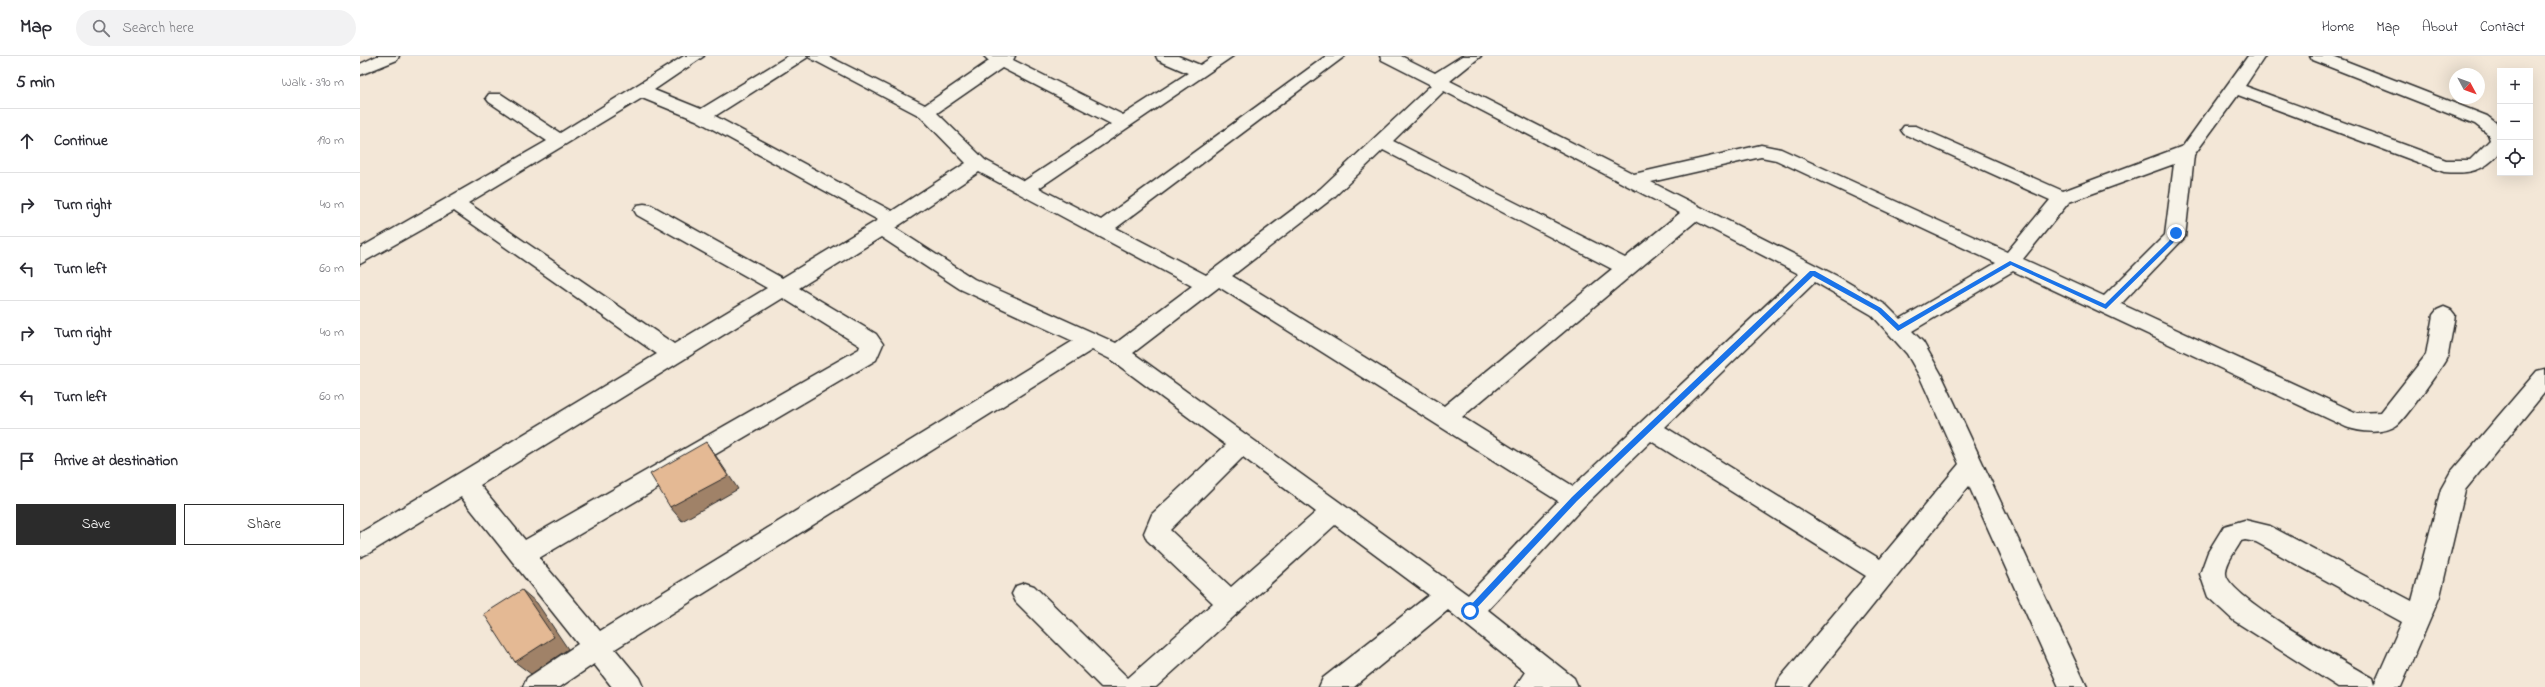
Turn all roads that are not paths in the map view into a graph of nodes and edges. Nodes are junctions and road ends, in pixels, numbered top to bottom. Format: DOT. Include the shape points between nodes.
graph roads {
  1 [pos="391,56"];
  2 [pos="696,56"];
  3 [pos="800,56"];
  4 [pos="815,56"];
  5 [pos="1164,56"];
  6 [pos="1225,56"];
  7 [pos="1337,56"];
  8 [pos="1388,56"];
  9 [pos="1473,56"];
  10 [pos="2257,56"];
  11 [pos="2318,56"];
  12 [pos="1000,57"];
  13 [pos="360,70"];
  14 [pos="1200,72"];
  15 [pos="1440,82"];
  16 [pos="2235,88"];
  17 [pos="641,91"];
  18 [pos="495,98"];
  19 [pos="926,112"];
  20 [pos="702,116"];
  21 [pos="1124,123"];
  22 [pos="1910,130"];
  23 [pos="560,141"];
  24 [pos="1381,142"];
  25 [pos="2185,154"];
  26 [pos="978,164"];
  27 [pos="1633,180"];
  28 [pos="1025,189"];
  29 [pos="2062,198"];
  30 [pos="454,202"];
  31 [pos="644,210"];
  32 [pos="1694,212"];
  33 [pos="887,224"];
  34 [pos="1102,229"];
  35 [pos="360,257"];
  36 [pos="2010,263"];
  37 [pos="1627,268"];
  38 [pos="1812,272"];
  39 [pos="1211,280"];
  40 [pos="783,288"];
  41 [pos="2106,307"];
  42 [pos="2444,316"];
  43 [pos="1898,329"];
  44 [pos="1092,340"];
  45 [pos="1118,352"];
  46 [pos="674,355"];
  47 [pos="2545,377"];
  48 [pos="1446,418"];
  49 [pos="1649,428"];
  50 [pos="1242,444"];
  51 [pos="1972,466"];
  52 [pos="464,483"];
  53 [pos="1575,499"];
  54 [pos="1334,511"];
  55 [pos="363,545"];
  56 [pos="522,555"];
  57 [pos="1883,574"];
  58 [pos="1025,594"];
  59 [pos="1448,595"];
  60 [pos="1231,603"];
  61 [pos="1470,611"];
  62 [pos="2417,617"];
  63 [pos="596,647"];
  64 [pos="1536,679"];
  65 [pos="537,687"];
  66 [pos="630,687"];
  67 [pos="1119,687"];
  68 [pos="1137,687"];
  69 [pos="1333,687"];
  70 [pos="1564,687"];
  71 [pos="1790,687"];
  72 [pos="2073,687"];
  73 [pos="2362,687"];
  74 [pos="2387,687"];
  1 -- 13 [label="street"];
  2 -- 17 [label="street"];
  3 -- 20 [label="street"];
  4 -- 19 [label="street"];
  5 -- 14 [label="street"];
  6 -- 14 [label="street"];
  7 -- 34 [label="street"];
  8 -- 15 [label="street"];
  9 -- 15 [label="street"];
  10 -- 16 [label="street"];
  11 -- 16 [label="street" via="2480,120 2496,132 2499,141 2481,163 2470,167 2444,166"];
  12 -- 19 [label="street"];
  12 -- 21 [label="street"];
  14 -- 21 [label="street"];
  15 -- 24 [label="street"];
  15 -- 27 [label="street"];
  16 -- 25 [label="street"];
  17 -- 20 [label="street"];
  17 -- 23 [label="street"];
  18 -- 23 [label="street"];
  19 -- 26 [label="street"];
  20 -- 33 [label="street"];
  21 -- 28 [label="street"];
  22 -- 29 [label="street"];
  23 -- 30 [label="street"];
  24 -- 37 [label="street"];
  24 -- 39 [label="street" via="1327,193"];
  25 -- 29 [label="street"];
  25 -- 41 [label="street" via="2175,237"];
  26 -- 28 [label="street"];
  26 -- 33 [label="street"];
  27 -- 32 [label="street"];
  27 -- 36 [label="street" via="1753,153 1771,152"];
  28 -- 34 [label="street"];
  29 -- 36 [label="street"];
  30 -- 35 [label="street"];
  30 -- 46 [label="street"];
  31 -- 40 [label="street"];
  32 -- 37 [label="street"];
  32 -- 38 [label="street"];
  33 -- 40 [label="street"];
  33 -- 44 [label="street" via="967,284"];
  34 -- 39 [label="street"];
  36 -- 41 [label="street"];
  36 -- 43 [label="street"];
  37 -- 48 [label="street"];
  38 -- 43 [label="street" via="1879,310"];
  38 -- 49 [label="street"];
  39 -- 45 [label="street"];
  39 -- 48 [label="street"];
  40 -- 46 [label="street"];
  40 -- 56 [label="street" via="868,340 872,344 868,354"];
  41 -- 42 [label="street" via="2354,421 2366,423 2378,423 2389,419 2433,362 2437,356"];
  43 -- 51 [label="street" via="1915,348 1930,374"];
  44 -- 45 [label="street"];
  44 -- 63 [label="street"];
  45 -- 50 [label="street"];
  46 -- 52 [label="street"];
  47 -- 62 [label="street" via="2453,489 2432,578"];
  48 -- 53 [label="street"];
  49 -- 53 [label="street"];
  49 -- 57 [label="street"];
  50 -- 54 [label="street"];
  50 -- 60 [label="street" via="1161,521 1156,533"];
  51 -- 57 [label="street"];
  51 -- 72 [label="street"];
  52 -- 55 [label="street"];
  52 -- 56 [label="street"];
  53 -- 61 [label="street"];
  54 -- 59 [label="street"];
  54 -- 60 [label="street"];
  56 -- 63 [label="street"];
  57 -- 71 [label="street"];
  58 -- 67 [label="street"];
  59 -- 61 [label="street"];
  59 -- 69 [label="street"];
  60 -- 68 [label="street"];
  61 -- 64 [label="street"];
  62 -- 73 [label="street" via="2262,533 2245,530 2233,534 2217,560 2213,574 2217,589 2242,612"];
  62 -- 74 [label="street"];
  63 -- 65 [label="street"];
  63 -- 66 [label="street"];
  64 -- 70 [label="street"];
}
